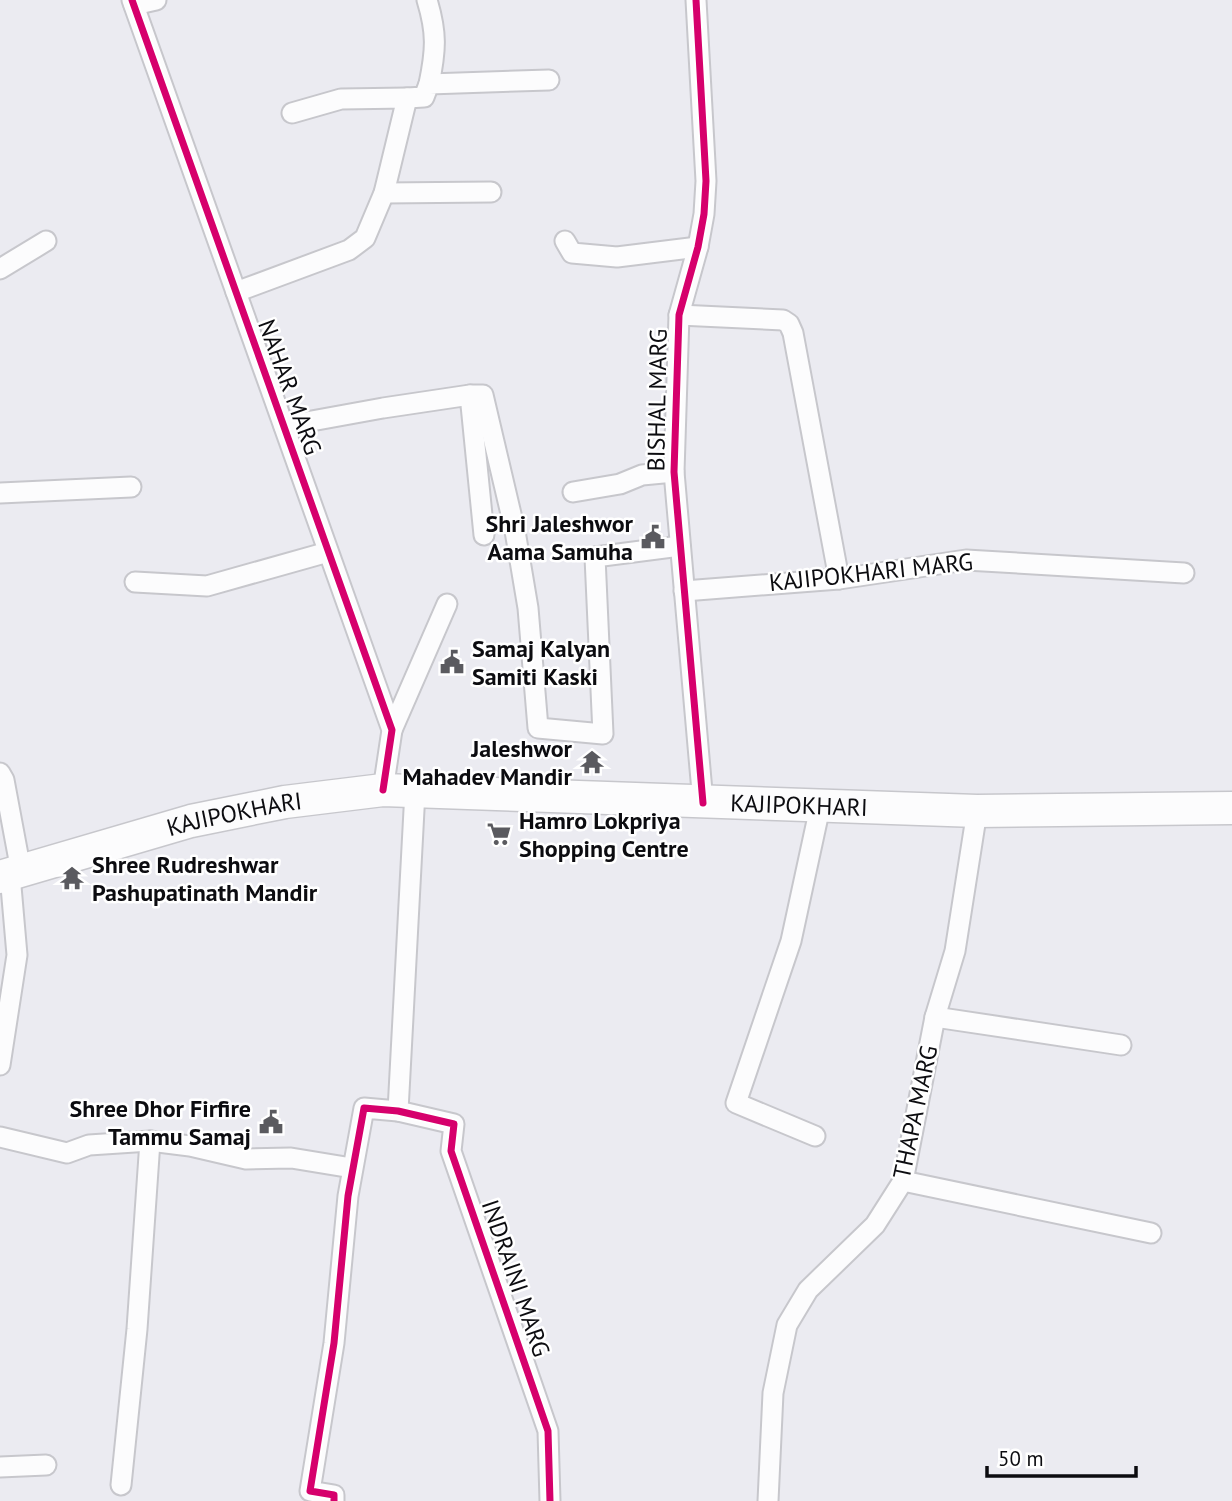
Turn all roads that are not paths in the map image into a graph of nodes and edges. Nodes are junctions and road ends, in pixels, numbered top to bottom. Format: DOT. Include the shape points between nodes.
graph roads {
  1 [pos="156,0"];
  2 [pos="427,0"];
  3 [pos="696,0"];
  4 [pos="133,3"];
  5 [pos="549,80"];
  6 [pos="429,83"];
  7 [pos="407,98"];
  8 [pos="292,113"];
  9 [pos="491,192"];
  10 [pos="384,193"];
  11 [pos="46,241"];
  12 [pos="565,241"];
  13 [pos="698,247"];
  14 [pos="0,269"];
  15 [pos="236,292"];
  16 [pos="679,315"];
  17 [pos="470,395"];
  18 [pos="284,426"];
  19 [pos="674,472"];
  20 [pos="131,487"];
  21 [pos="573,492"];
  22 [pos="0,493"];
  23 [pos="484,535"];
  24 [pos="680,546"];
  25 [pos="328,552"];
  26 [pos="1184,573"];
  27 [pos="839,579"];
  28 [pos="135,582"];
  29 [pos="684,590"];
  30 [pos="447,604"];
  31 [pos="392,730"];
  32 [pos="0,773"];
  33 [pos="383,790"];
  34 [pos="415,791"];
  35 [pos="703,803"];
  36 [pos="820,807"];
  37 [pos="1232,808"];
  38 [pos="977,811"];
  39 [pos="10,874"];
  40 [pos="935,1017"];
  41 [pos="1121,1045"];
  42 [pos="0,1065"];
  43 [pos="398,1111"];
  44 [pos="815,1136"];
  45 [pos="0,1137"];
  46 [pos="150,1141"];
  47 [pos="352,1167"];
  48 [pos="903,1181"];
  49 [pos="1151,1233"];
  50 [pos="46,1465"];
  51 [pos="0,1467"];
  52 [pos="121,1485"];
  53 [pos="334,1501"];
  54 [pos="550,1501"];
  55 [pos="768,1501"];
  1 -- 4 [label="street"];
  2 -- 6 [label="street" via="436,51"];
  3 -- 13 [label="street, BISHAL MARG" via="706,181"];
  4 -- 15 [label="street, NAHAR MARG"];
  5 -- 6 [label="street"];
  6 -- 7 [label="street" via="424,97"];
  7 -- 8 [label="street" via="341,99"];
  7 -- 10 [label="street"];
  9 -- 10 [label="street"];
  10 -- 15 [label="street" via="365,238 349,250"];
  11 -- 14 [label="street"];
  12 -- 13 [label="street" via="572,253 617,257"];
  13 -- 16 [label="street, BISHAL MARG"];
  15 -- 18 [label="street, NAHAR MARG"];
  16 -- 19 [label="street, BISHAL MARG"];
  16 -- 27 [label="street" via="789,324"];
  17 -- 18 [label="street"];
  17 -- 23 [label="street"];
  17 -- 24 [label="street" via="483,395 514,531 528,608 538,728 603,734 595,557"];
  18 -- 25 [label="street, NAHAR MARG"];
  19 -- 21 [label="street"];
  19 -- 24 [label="street, BISHAL MARG"];
  20 -- 22 [label="street"];
  24 -- 29 [label="street, BISHAL MARG"];
  25 -- 28 [label="street" via="206,586"];
  25 -- 31 [label="street, NAHAR MARG"];
  26 -- 27 [label="street, KAJIPOKHARI MARG" via="966,559"];
  27 -- 29 [label="street, KAJIPOKHARI MARG"];
  29 -- 35 [label="street, BISHAL MARG"];
  30 -- 31 [label="street"];
  31 -- 33 [label="street, NAHAR MARG"];
  32 -- 39 [label="street"];
  33 -- 34 [label="main road, KAJIPOKHARI"];
  33 -- 39 [label="main road, KAJIPOKHARI" via="285,802 191,821"];
  34 -- 35 [label="main road, KAJIPOKHARI"];
  34 -- 43 [label="street"];
  35 -- 36 [label="main road, KAJIPOKHARI"];
  36 -- 38 [label="main road, KAJIPOKHARI"];
  36 -- 44 [label="street" via="791,941 736,1103"];
  37 -- 38 [label="main road, KAJIPOKHARI"];
  38 -- 40 [label="street, THAPA MARG" via="955,951"];
  39 -- 42 [label="street" via="17,955"];
  40 -- 41 [label="street"];
  40 -- 48 [label="street, THAPA MARG"];
  43 -- 47 [label="street" via="364,1108"];
  43 -- 54 [label="street, INDRAINI MARG" via="454,1124 451,1151 548,1431"];
  45 -- 46 [label="street" via="67,1153 89,1145"];
  46 -- 47 [label="street" via="246,1159 291,1158"];
  46 -- 52 [label="street"];
  47 -- 53 [label="street" via="334,1343 310,1491 334,1495"];
  48 -- 49 [label="street"];
  48 -- 55 [label="street, THAPA MARG" via="876,1225 808,1290 787,1325 773,1393"];
  50 -- 51 [label="street"];
}
